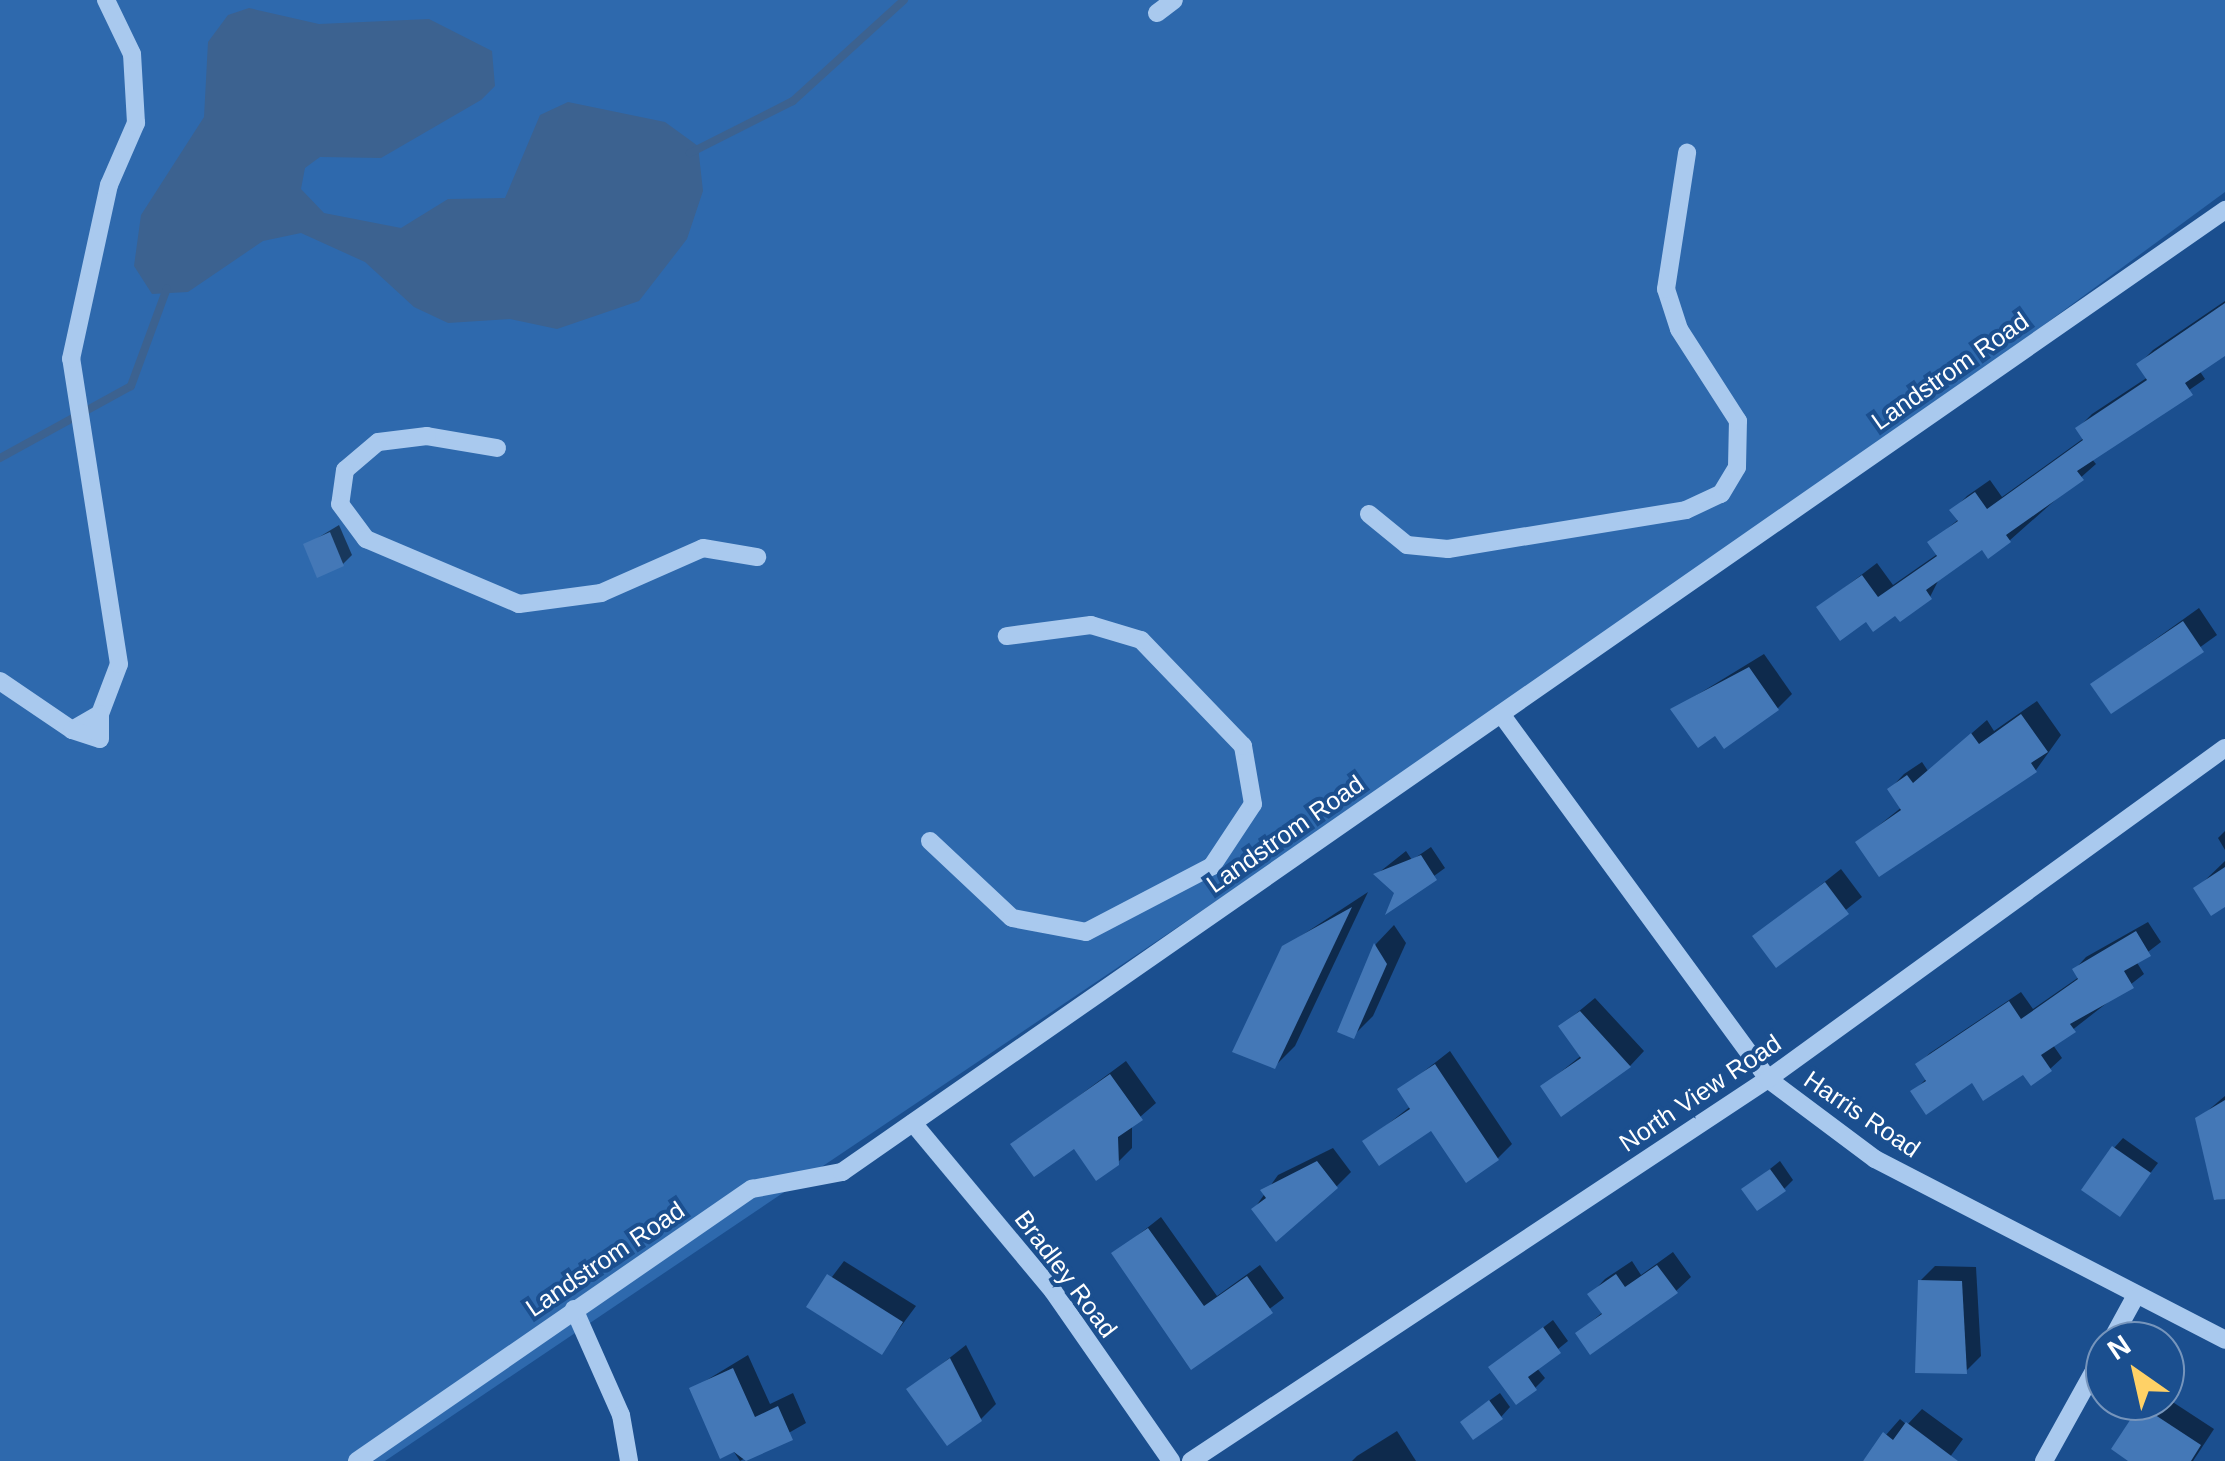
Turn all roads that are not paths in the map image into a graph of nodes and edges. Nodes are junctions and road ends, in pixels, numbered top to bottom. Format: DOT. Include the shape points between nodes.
graph roads {
  1 [pos="106,0"];
  2 [pos="1174,0"];
  3 [pos="1157,13"];
  4 [pos="1687,152"];
  5 [pos="2225,210"];
  6 [pos="498,448"];
  7 [pos="1370,514"];
  8 [pos="758,558"];
  9 [pos="1006,636"];
  10 [pos="0,681"];
  11 [pos="1501,714"];
  12 [pos="2225,748"];
  13 [pos="930,841"];
  14 [pos="1768,1079"];
  15 [pos="913,1123"];
  16 [pos="2134,1299"];
  17 [pos="574,1309"];
  18 [pos="2122,1321"];
  19 [pos="2225,1340"];
  20 [pos="2085,1387"];
  21 [pos="357,1461"];
  22 [pos="630,1461"];
  23 [pos="1171,1461"];
  24 [pos="1191,1461"];
  25 [pos="2044,1461"];
  1 -- 10 [label="street" via="128,34 137,104 71,359 120,636 100,714 72,730"];
  2 -- 3 [label="street"];
  4 -- 7 [label="street" via="1666,289 1679,329 1738,421 1736,467 1721,494 1686,510 1448,549 1407,545"];
  5 -- 11 [label="street, Landstrom Road"];
  6 -- 8 [label="street" via="426,436 378,442 345,470 340,504 366,540 520,604 601,593 702,548"];
  9 -- 13 [label="street" via="1091,625 1141,640 1244,746 1253,804 1212,866 1086,932 1012,918"];
  11 -- 14 [label="street, Harris Road"];
  11 -- 15 [label="street, Landstrom Road"];
  12 -- 14 [label="street, North View Road"];
  14 -- 16 [label="street, Harris Road" via="1875,1159"];
  14 -- 24 [label="street, North View Road"];
  15 -- 17 [label="street, Landstrom Road" via="842,1172 752,1189"];
  15 -- 23 [label="street, Bradley Road" via="1053,1291"];
  16 -- 18 [label="street"];
  16 -- 19 [label="street, Harris Road"];
  17 -- 21 [label="street, Landstrom Road"];
  17 -- 22 [label="street" via="621,1415"];
  20 -- 25 [label="street"];
}
